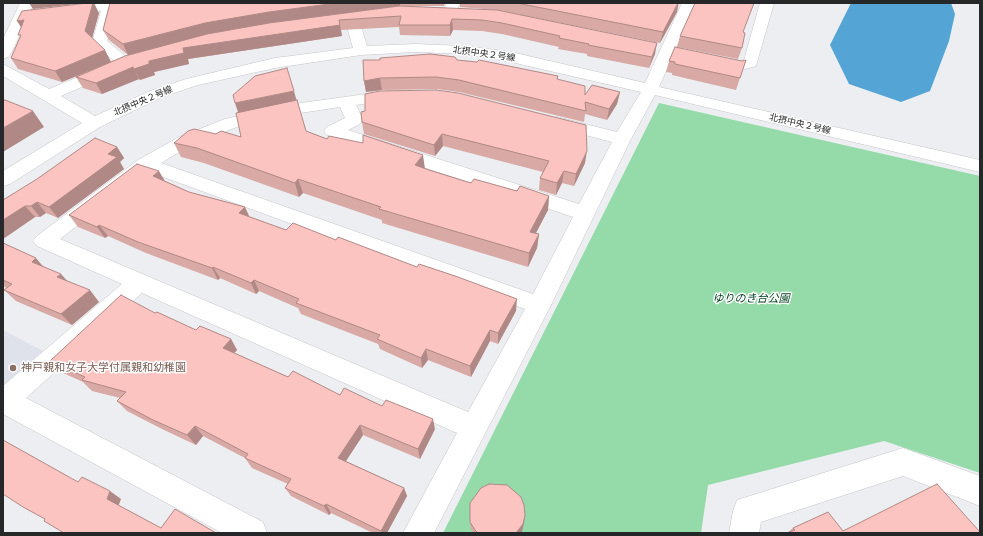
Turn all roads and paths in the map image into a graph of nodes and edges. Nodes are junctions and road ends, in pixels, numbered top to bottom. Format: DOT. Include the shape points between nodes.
graph roads {
  1 [pos="133,3"];
  2 [pos="347,3"];
  3 [pos="767,3"];
  4 [pos="109,6"];
  5 [pos="683,6"];
  6 [pos="452,8"];
  7 [pos="31,9"];
  8 [pos="414,11"];
  9 [pos="50,13"];
  10 [pos="466,13"];
  11 [pos="358,17"];
  12 [pos="335,20"];
  13 [pos="362,51"];
  14 [pos="3,54"];
  15 [pos="140,58"];
  16 [pos="702,58"];
  17 [pos="125,63"];
  18 [pos="3,69"];
  19 [pos="650,90"];
  20 [pos="48,95"];
  21 [pos="416,95"];
  22 [pos="346,101"];
  23 [pos="539,118"];
  24 [pos="94,123"];
  25 [pos="622,139"];
  26 [pos="145,164"];
  27 [pos="980,166"];
  28 [pos="3,180"];
  29 [pos="584,213"];
  30 [pos="139,282"];
  31 [pos="539,305"];
  32 [pos="4,401"];
  33 [pos="474,427"];
  34 [pos="980,491"];
  35 [pos="252,533"];
  36 [pos="418,533"];
  37 [pos="744,533"];
  1 -- 4 [label="street"];
  2 -- 11 [label="street"];
  3 -- 16 [label="street" via="751,63 738,66"];
  4 -- 9 [label="street"];
  4 -- 17 [label="street" via="98,42"];
  5 -- 19 [label="street"];
  6 -- 8 [label="street"];
  6 -- 10 [label="street"];
  7 -- 14 [label="street" via="21,16"];
  11 -- 12 [label="street"];
  11 -- 13 [label="street"];
  13 -- 19 [label="street, 北摂中央２号線" via="414,48 464,50 511,57"];
  13 -- 24 [label="street, 北摂中央２号線" via="275,63 192,82 156,94"];
  15 -- 17 [label="street"];
  17 -- 20 [label="street"];
  18 -- 20 [label="street"];
  19 -- 25 [label="street"];
  19 -- 27 [label="street, 北摂中央２号線"];
  20 -- 24 [label="street"];
  21 -- 22 [label="street"];
  22 -- 26 [label="street" via="287,110 231,123 185,141"];
  22 -- 29 [label="street" via="354,120 333,131"];
  23 -- 25 [label="street"];
  24 -- 28 [label="street, 北摂中央２号線"];
  25 -- 29 [label="street"];
  26 -- 30 [label="street" via="44,241"];
  26 -- 31 [label="street"];
  29 -- 31 [label="street"];
  30 -- 32 [label="street"];
  30 -- 33 [label="street"];
  31 -- 33 [label="street"];
  32 -- 35 [label="street"];
  33 -- 36 [label="street"];
  34 -- 37 [label="street" via="903,462 748,511"];
}
